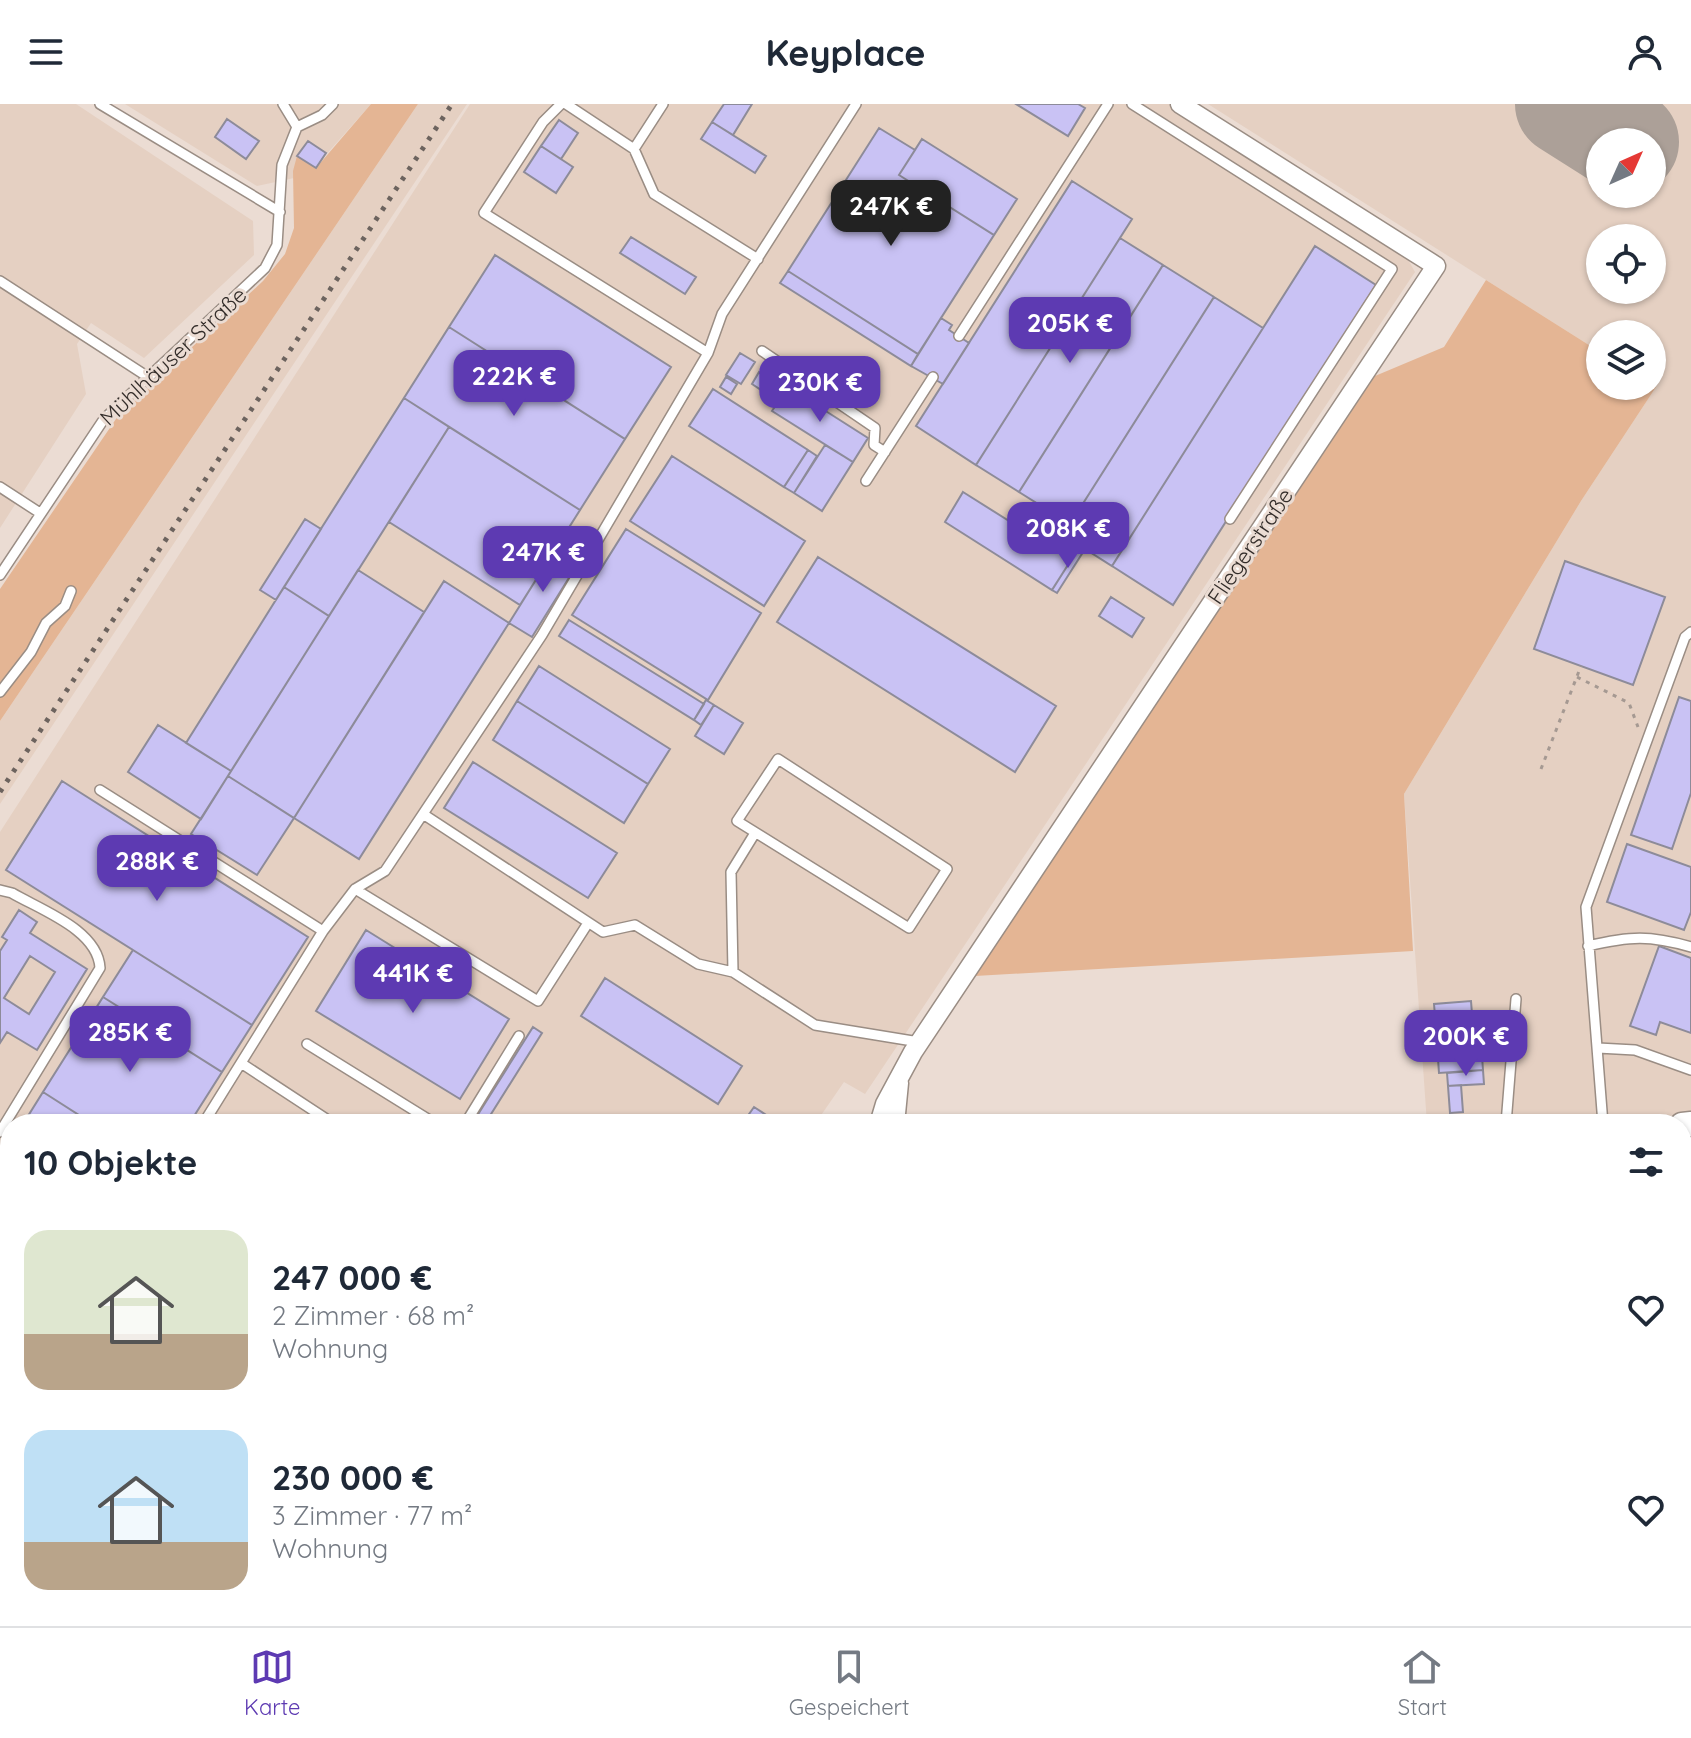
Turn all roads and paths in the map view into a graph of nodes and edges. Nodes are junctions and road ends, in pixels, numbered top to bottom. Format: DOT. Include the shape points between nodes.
graph roads {
  1 [pos="100,104"];
  2 [pos="283,104"];
  3 [pos="333,104"];
  4 [pos="563,104"];
  5 [pos="663,104"];
  6 [pos="856,104"];
  7 [pos="1108,104"];
  8 [pos="1132,104"];
  9 [pos="1180,104"];
  10 [pos="297,127"];
  11 [pos="634,149"];
  12 [pos="280,212"];
  13 [pos="758,259"];
  14 [pos="0,281"];
  15 [pos="959,336"];
  16 [pos="762,351"];
  17 [pos="708,353"];
  18 [pos="148,377"];
  19 [pos="933,377"];
  20 [pos="885,452"];
  21 [pos="866,481"];
  22 [pos="0,487"];
  23 [pos="40,513"];
  24 [pos="1230,519"];
  25 [pos="0,575"];
  26 [pos="71,591"];
  27 [pos="1691,632"];
  28 [pos="1581,666"];
  29 [pos="1577,677"];
  30 [pos="0,692"];
  31 [pos="1645,745"];
  32 [pos="1541,769"];
  33 [pos="100,790"];
  34 [pos="423,814"];
  35 [pos="755,833"];
  36 [pos="355,889"];
  37 [pos="0,890"];
  38 [pos="588,923"];
  39 [pos="323,931"];
  40 [pos="1588,946"];
  41 [pos="1691,947"];
  42 [pos="733,972"];
  43 [pos="1516,999"];
  44 [pos="519,1036"];
  45 [pos="919,1042"];
  46 [pos="307,1044"];
  47 [pos="1598,1048"];
  48 [pos="241,1063"];
  49 [pos="1691,1070"];
  50 [pos="900,1080"];
  51 [pos="11,1114"];
  52 [pos="209,1114"];
  53 [pos="319,1114"];
  54 [pos="420,1114"];
  55 [pos="471,1114"];
  56 [pos="884,1114"];
  57 [pos="896,1114"];
  58 [pos="1507,1114"];
  59 [pos="1602,1114"];
  1 -- 12 [label="lane"];
  2 -- 10 [label="lane"];
  3 -- 10 [label="lane"];
  4 -- 11 [label="lane"];
  4 -- 17 [label="lane" via="543,122 484,213"];
  5 -- 11 [label="lane"];
  6 -- 13 [label="lane"];
  7 -- 15 [label="lane"];
  8 -- 24 [label="lane" via="1392,269"];
  9 -- 45 [label="street, Fliegerstraße" via="1436,266"];
  10 -- 12 [label="lane, Mühlhäuser Straße" via="282,165"];
  11 -- 13 [label="lane" via="654,194"];
  12 -- 18 [label="lane, Mühlhäuser Straße" via="277,245 265,268"];
  13 -- 17 [label="lane" via="722,314"];
  14 -- 18 [label="lane"];
  16 -- 20 [label="lane" via="875,428 874,445"];
  17 -- 34 [label="lane" via="542,635"];
  18 -- 23 [label="lane, Mühlhäuser Straße" via="104,419"];
  19 -- 20 [label="lane"];
  20 -- 21 [label="lane"];
  22 -- 23 [label="lane"];
  23 -- 25 [label="lane, Mühlhäuser Straße"];
  26 -- 30 [label="lane"];
  27 -- 31 [label="lane"];
  28 -- 29 [label="path"];
  29 -- 31 [label="path" via="1629,703"];
  29 -- 32 [label="path"];
  31 -- 40 [label="lane" via="1586,907"];
  33 -- 39 [label="lane"];
  34 -- 36 [label="lane" via="385,871"];
  34 -- 38 [label="lane"];
  35 -- 35 [label="lane" via="909,928 947,869 778,759 737,821"];
  35 -- 42 [label="lane" via="731,872"];
  36 -- 38 [label="lane" via="538,1001"];
  36 -- 39 [label="lane"];
  37 -- 51 [label="lane" via="89,939 100,968"];
  38 -- 42 [label="lane" via="603,932 635,925 698,964"];
  39 -- 48 [label="lane"];
  40 -- 41 [label="lane" via="1627,936 1658,937"];
  40 -- 47 [label="lane"];
  42 -- 45 [label="lane" via="815,1025"];
  43 -- 58 [label="lane"];
  44 -- 55 [label="lane"];
  45 -- 50 [label="street, Fliegerstraße"];
  46 -- 54 [label="lane"];
  47 -- 49 [label="lane" via="1635,1050"];
  47 -- 59 [label="lane"];
  48 -- 52 [label="lane"];
  48 -- 53 [label="lane"];
  50 -- 56 [label="street, Fliegerstraße"];
  50 -- 57 [label="street, Fliegerstraße"];
}
